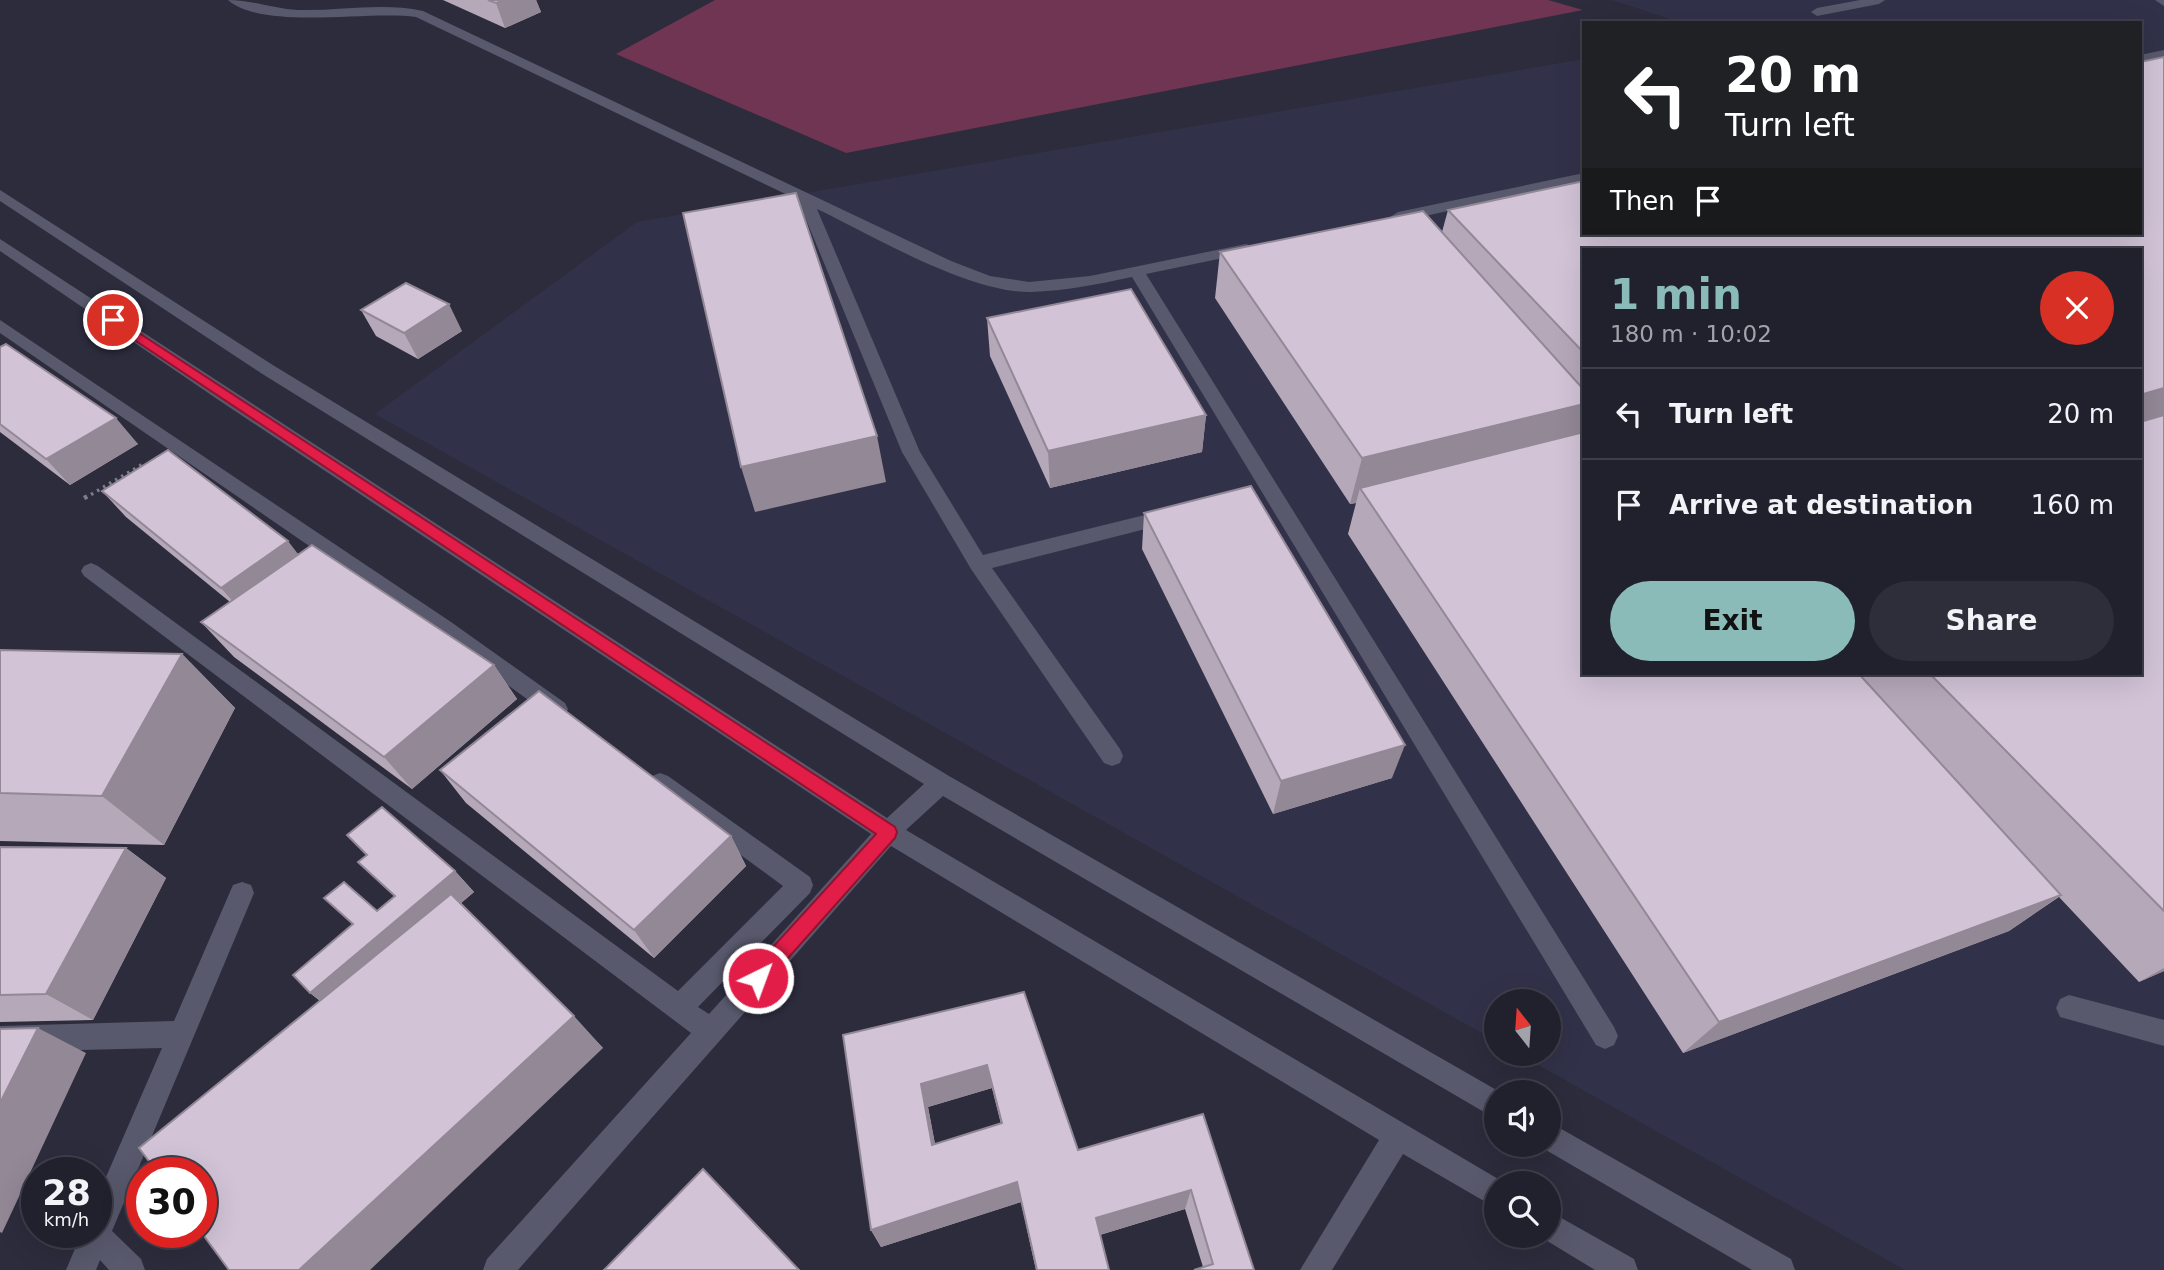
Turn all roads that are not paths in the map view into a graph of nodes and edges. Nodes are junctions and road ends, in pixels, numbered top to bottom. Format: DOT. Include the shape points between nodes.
graph roads {
  1 [pos="234,0"];
  2 [pos="1879,0"];
  3 [pos="1813,6"];
  4 [pos="1832,21"];
  5 [pos="2164,54"];
  6 [pos="2142,59"];
  7 [pos="1582,177"];
  8 [pos="0,194"];
  9 [pos="804,195"];
  10 [pos="1409,238"];
  11 [pos="0,244"];
  12 [pos="1257,247"];
  13 [pos="1137,272"];
  14 [pos="0,324"];
  15 [pos="1191,510"];
  16 [pos="978,564"];
  17 [pos="91,571"];
  18 [pos="579,725"];
  19 [pos="1112,756"];
  20 [pos="646,773"];
  21 [pos="941,783"];
  22 [pos="888,832"];
  23 [pos="242,893"];
  24 [pos="713,974"];
  25 [pos="742,995"];
  26 [pos="679,1008"];
  27 [pos="2069,1008"];
  28 [pos="711,1032"];
  29 [pos="2164,1033"];
  30 [pos="183,1034"];
  31 [pos="1605,1036"];
  32 [pos="0,1039"];
  33 [pos="1484,1098"];
  34 [pos="1398,1136"];
  35 [pos="1561,1143"];
  36 [pos="1484,1187"];
  37 [pos="112,1201"];
  38 [pos="1561,1233"];
  39 [pos="91,1248"];
  40 [pos="109,1248"];
  41 [pos="81,1270"];
  42 [pos="130,1270"];
  43 [pos="498,1270"];
  44 [pos="1315,1270"];
  45 [pos="1623,1270"];
  46 [pos="1780,1270"];
  1 -- 9 [label="street" via="264,11 371,8 419,14"];
  2 -- 3 [label="street"];
  3 -- 4 [label="street"];
  5 -- 6 [label="street"];
  7 -- 10 [label="street" via="1384,220"];
  8 -- 21 [label="street" via="270,371"];
  9 -- 13 [label="street" via="987,280 1029,286"];
  9 -- 16 [label="street" via="911,453"];
  11 -- 22 [label="street"];
  12 -- 13 [label="street"];
  13 -- 31 [label="street" via="1264,492"];
  14 -- 18 [label="street"];
  15 -- 16 [label="street"];
  16 -- 19 [label="street"];
  17 -- 26 [label="street"];
  20 -- 24 [label="street" via="802,885"];
  21 -- 22 [label="street"];
  21 -- 33 [label="street"];
  22 -- 25 [label="street"];
  22 -- 34 [label="street"];
  23 -- 30 [label="street"];
  24 -- 25 [label="street"];
  24 -- 26 [label="street"];
  25 -- 28 [label="street"];
  26 -- 28 [label="street"];
  27 -- 29 [label="street"];
  28 -- 43 [label="street"];
  30 -- 32 [label="street"];
  30 -- 37 [label="street"];
  34 -- 36 [label="street"];
  34 -- 44 [label="street"];
  35 -- 46 [label="street"];
  38 -- 45 [label="street"];
  39 -- 41 [label="street"];
  40 -- 42 [label="street"];
}
